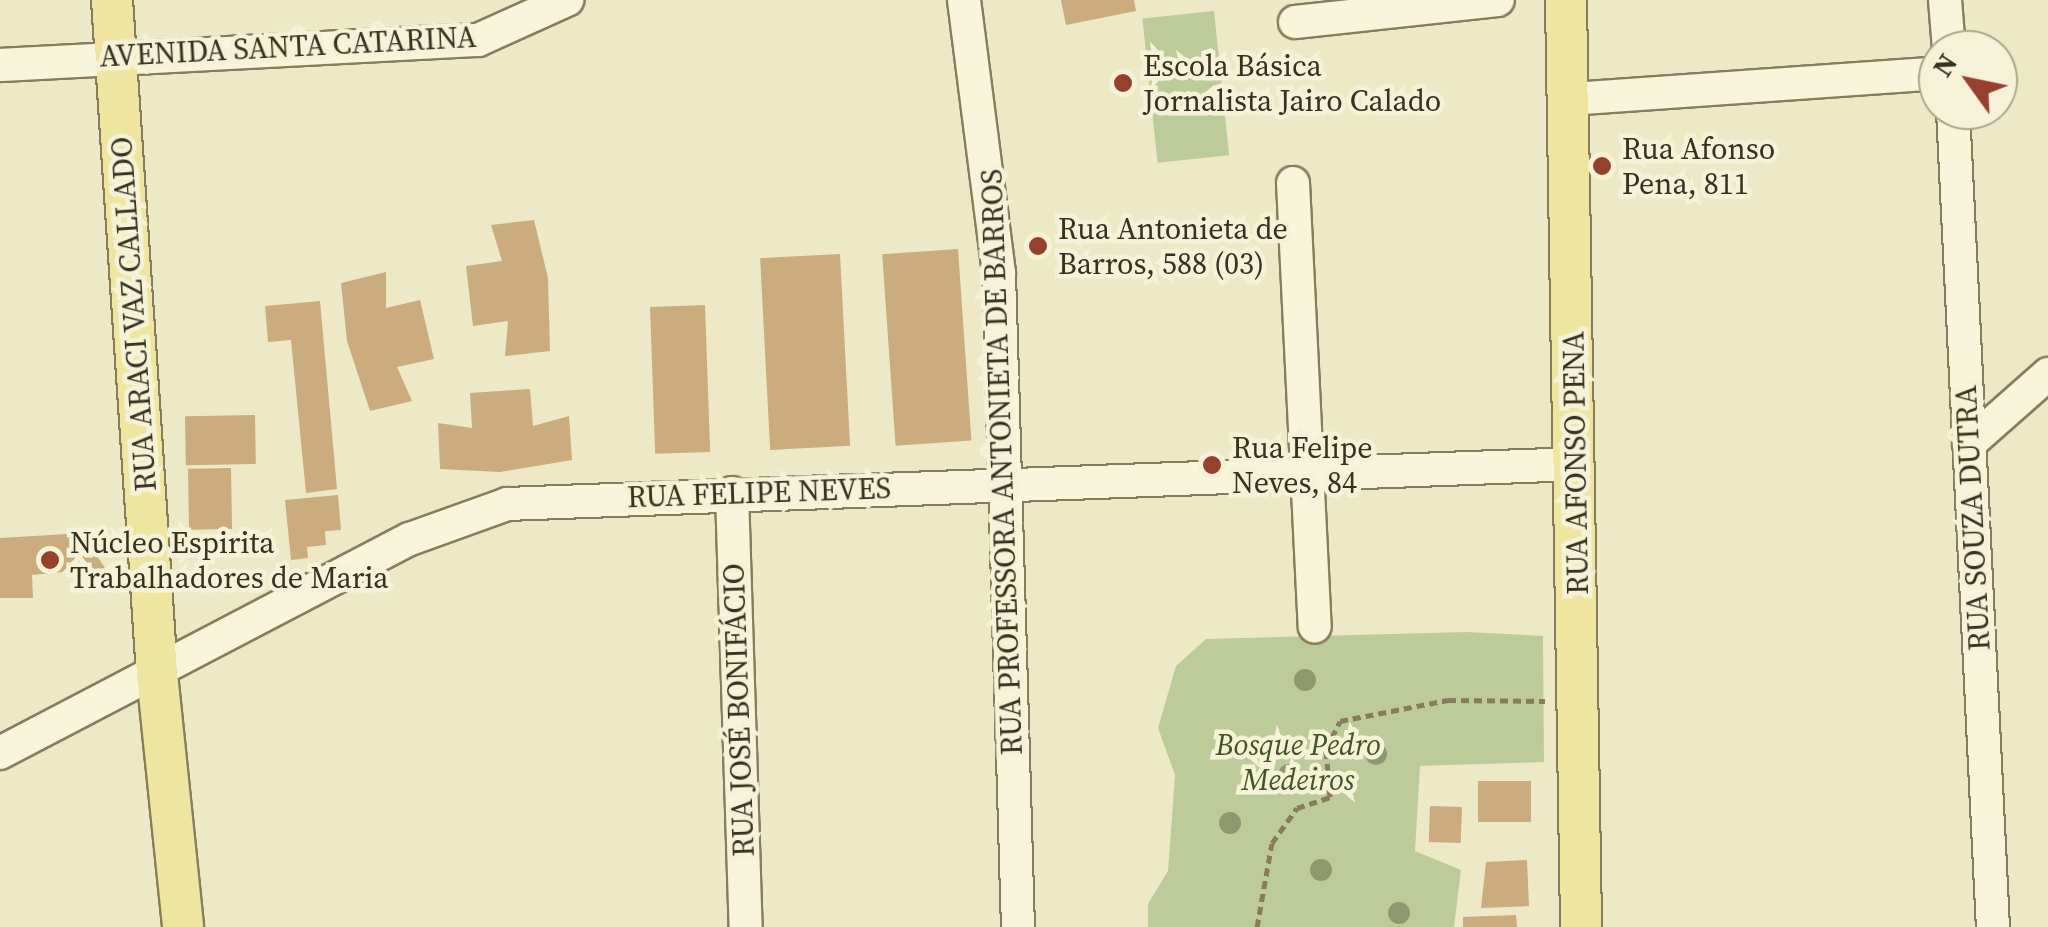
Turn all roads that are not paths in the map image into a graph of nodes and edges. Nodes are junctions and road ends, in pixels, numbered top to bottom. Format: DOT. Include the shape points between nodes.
graph roads {
  1 [pos="112,0"];
  2 [pos="567,0"];
  3 [pos="964,0"];
  4 [pos="1498,0"];
  5 [pos="1566,0"];
  6 [pos="1945,0"];
  7 [pos="1295,22"];
  8 [pos="1947,30"];
  9 [pos="117,55"];
  10 [pos="0,65"];
  11 [pos="1918,75"];
  12 [pos="1570,99"];
  13 [pos="1954,130"];
  14 [pos="1292,184"];
  15 [pos="2048,374"];
  16 [pos="1970,444"];
  17 [pos="1576,464"];
  18 [pos="1307,474"];
  19 [pos="1007,484"];
  20 [pos="732,493"];
  21 [pos="1315,626"];
  22 [pos="156,674"];
  23 [pos="0,753"];
  24 [pos="183,927"];
  25 [pos="746,927"];
  26 [pos="1018,927"];
  27 [pos="1581,927"];
  28 [pos="1993,927"];
  1 -- 9 [label="main road, RUA ARACI VAZ CALLADO"];
  2 -- 9 [label="street, AVENIDA SANTA CATARINA" via="478,40"];
  3 -- 19 [label="street, RUA PROFESSORA ANTONIETA DE BARROS" via="994,196"];
  4 -- 7 [label="street"];
  5 -- 12 [label="main road, RUA AFONSO PENA"];
  6 -- 8 [label="street"];
  9 -- 10 [label="street, AVENIDA SANTA CATARINA"];
  9 -- 22 [label="main road, RUA ARACI VAZ CALLADO"];
  11 -- 12 [label="street"];
  12 -- 17 [label="main road, RUA AFONSO PENA"];
  13 -- 16 [label="street, RUA SOUZA DUTRA"];
  14 -- 18 [label="street"];
  15 -- 16 [label="street"];
  16 -- 28 [label="street, RUA SOUZA DUTRA"];
  17 -- 18 [label="street, RUA FELIPE NEVES"];
  17 -- 27 [label="main road, RUA AFONSO PENA"];
  18 -- 19 [label="street, RUA FELIPE NEVES"];
  18 -- 21 [label="street"];
  19 -- 20 [label="street, RUA FELIPE NEVES"];
  19 -- 26 [label="street, RUA PROFESSORA ANTONIETA DE BARROS"];
  20 -- 22 [label="street, RUA FELIPE NEVES" via="507,504 460,516"];
  20 -- 25 [label="street, RUA JOSÉ BONIFÁCIO"];
  22 -- 23 [label="street, RUA FELIPE NEVES"];
  22 -- 24 [label="main road, RUA ARACI VAZ CALLADO"];
}
